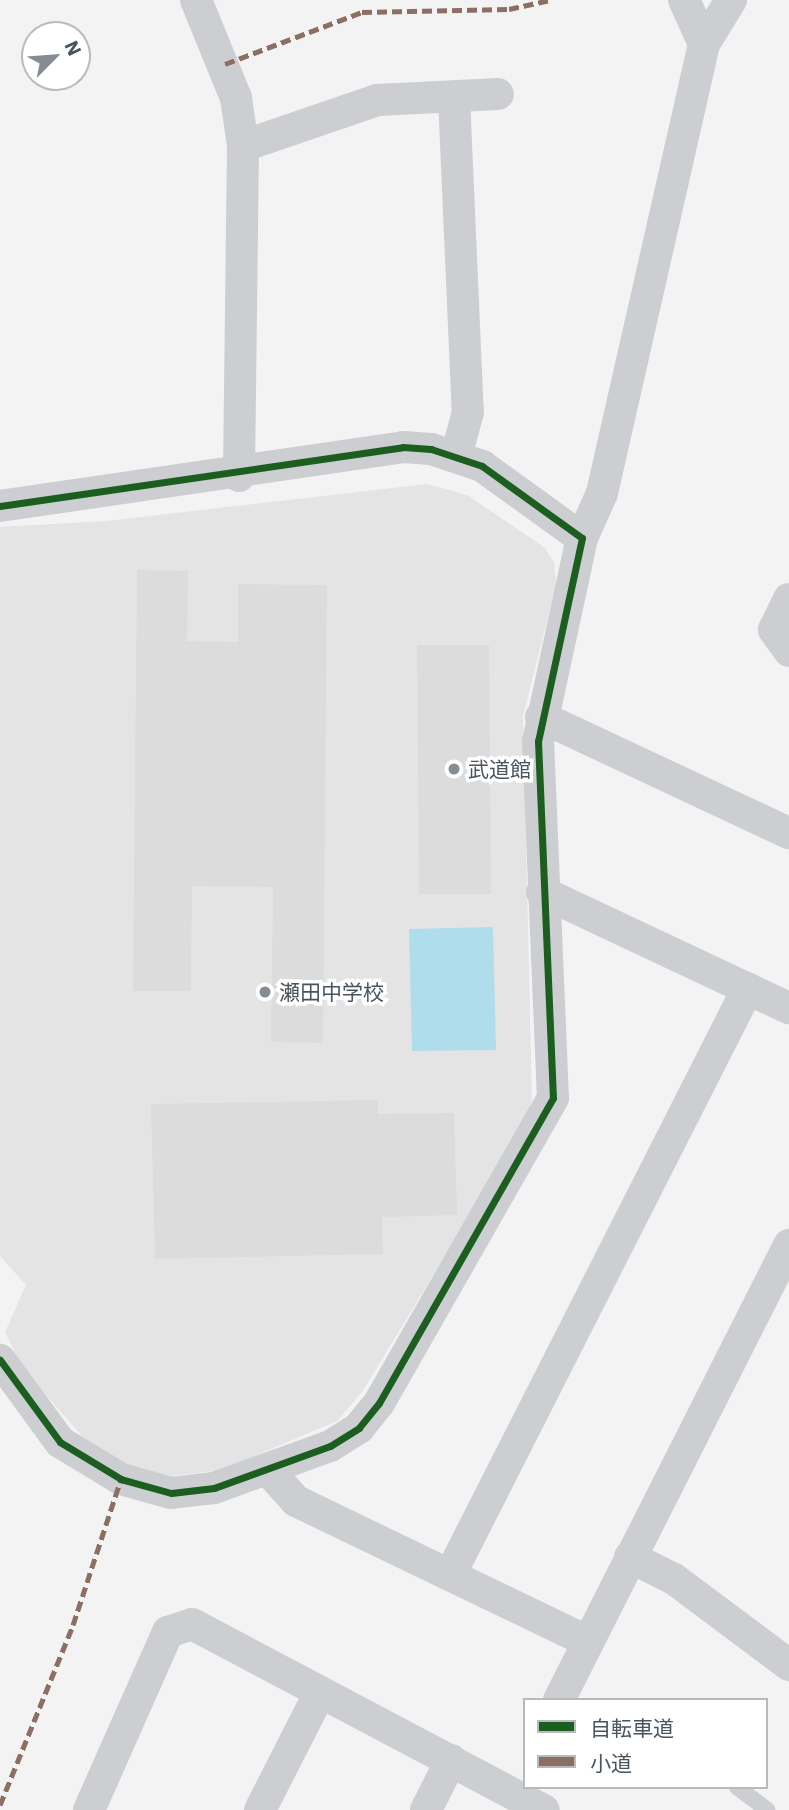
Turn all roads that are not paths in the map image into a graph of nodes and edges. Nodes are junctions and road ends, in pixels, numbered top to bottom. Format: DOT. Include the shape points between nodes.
graph roads {
  1 [pos="196,0"];
  2 [pos="684,0"];
  3 [pos="731,0"];
  4 [pos="704,44"];
  5 [pos="498,94"];
  6 [pos="454,97"];
  7 [pos="243,146"];
  8 [pos="456,456"];
  9 [pos="239,476"];
  10 [pos="0,506"];
  11 [pos="582,538"];
  12 [pos="789,599"];
  13 [pos="789,651"];
  14 [pos="541,717"];
  15 [pos="789,833"];
  16 [pos="542,892"];
  17 [pos="748,988"];
  18 [pos="789,1008"];
  19 [pos="789,1245"];
  20 [pos="0,1360"];
  21 [pos="267,1469"];
  22 [pos="630,1557"];
  23 [pos="450,1575"];
  24 [pos="587,1641"];
  25 [pos="789,1665"];
  26 [pos="320,1692"];
  27 [pos="560,1698"];
  28 [pos="451,1760"];
  29 [pos="520,1783"];
  30 [pos="525,1789"];
  31 [pos="740,1789"];
  32 [pos="89,1810"];
  33 [pos="260,1810"];
  34 [pos="426,1810"];
  35 [pos="544,1810"];
  36 [pos="767,1810"];
  1 -- 7 [label="street" via="236,98"];
  2 -- 4 [label="street"];
  3 -- 4 [label="street"];
  4 -- 11 [label="street" via="602,493"];
  5 -- 6 [label="street"];
  6 -- 7 [label="street" via="377,100"];
  6 -- 8 [label="street" via="468,412"];
  7 -- 9 [label="street"];
  8 -- 9 [label="street" via="403,447"];
  8 -- 11 [label="street" via="482,466"];
  9 -- 10 [label="street"];
  11 -- 14 [label="street"];
  12 -- 13 [label="street" via="774,630"];
  14 -- 15 [label="street"];
  14 -- 16 [label="street"];
  16 -- 17 [label="street"];
  16 -- 21 [label="street" via="555,1066 545,1121 379,1403 359,1428 330,1446"];
  17 -- 18 [label="street"];
  17 -- 23 [label="street"];
  19 -- 22 [label="street"];
  20 -- 21 [label="street" via="60,1442 128,1482 170,1493 214,1488"];
  21 -- 23 [label="street" via="296,1501"];
  22 -- 24 [label="street"];
  22 -- 25 [label="street" via="674,1579"];
  23 -- 24 [label="street"];
  24 -- 27 [label="street"];
  26 -- 28 [label="street"];
  26 -- 32 [label="street" via="192,1624 168,1632"];
  26 -- 33 [label="street"];
  28 -- 29 [label="street"];
  28 -- 34 [label="street"];
  30 -- 35 [label="street"];
  31 -- 36 [label="lane"];
}
